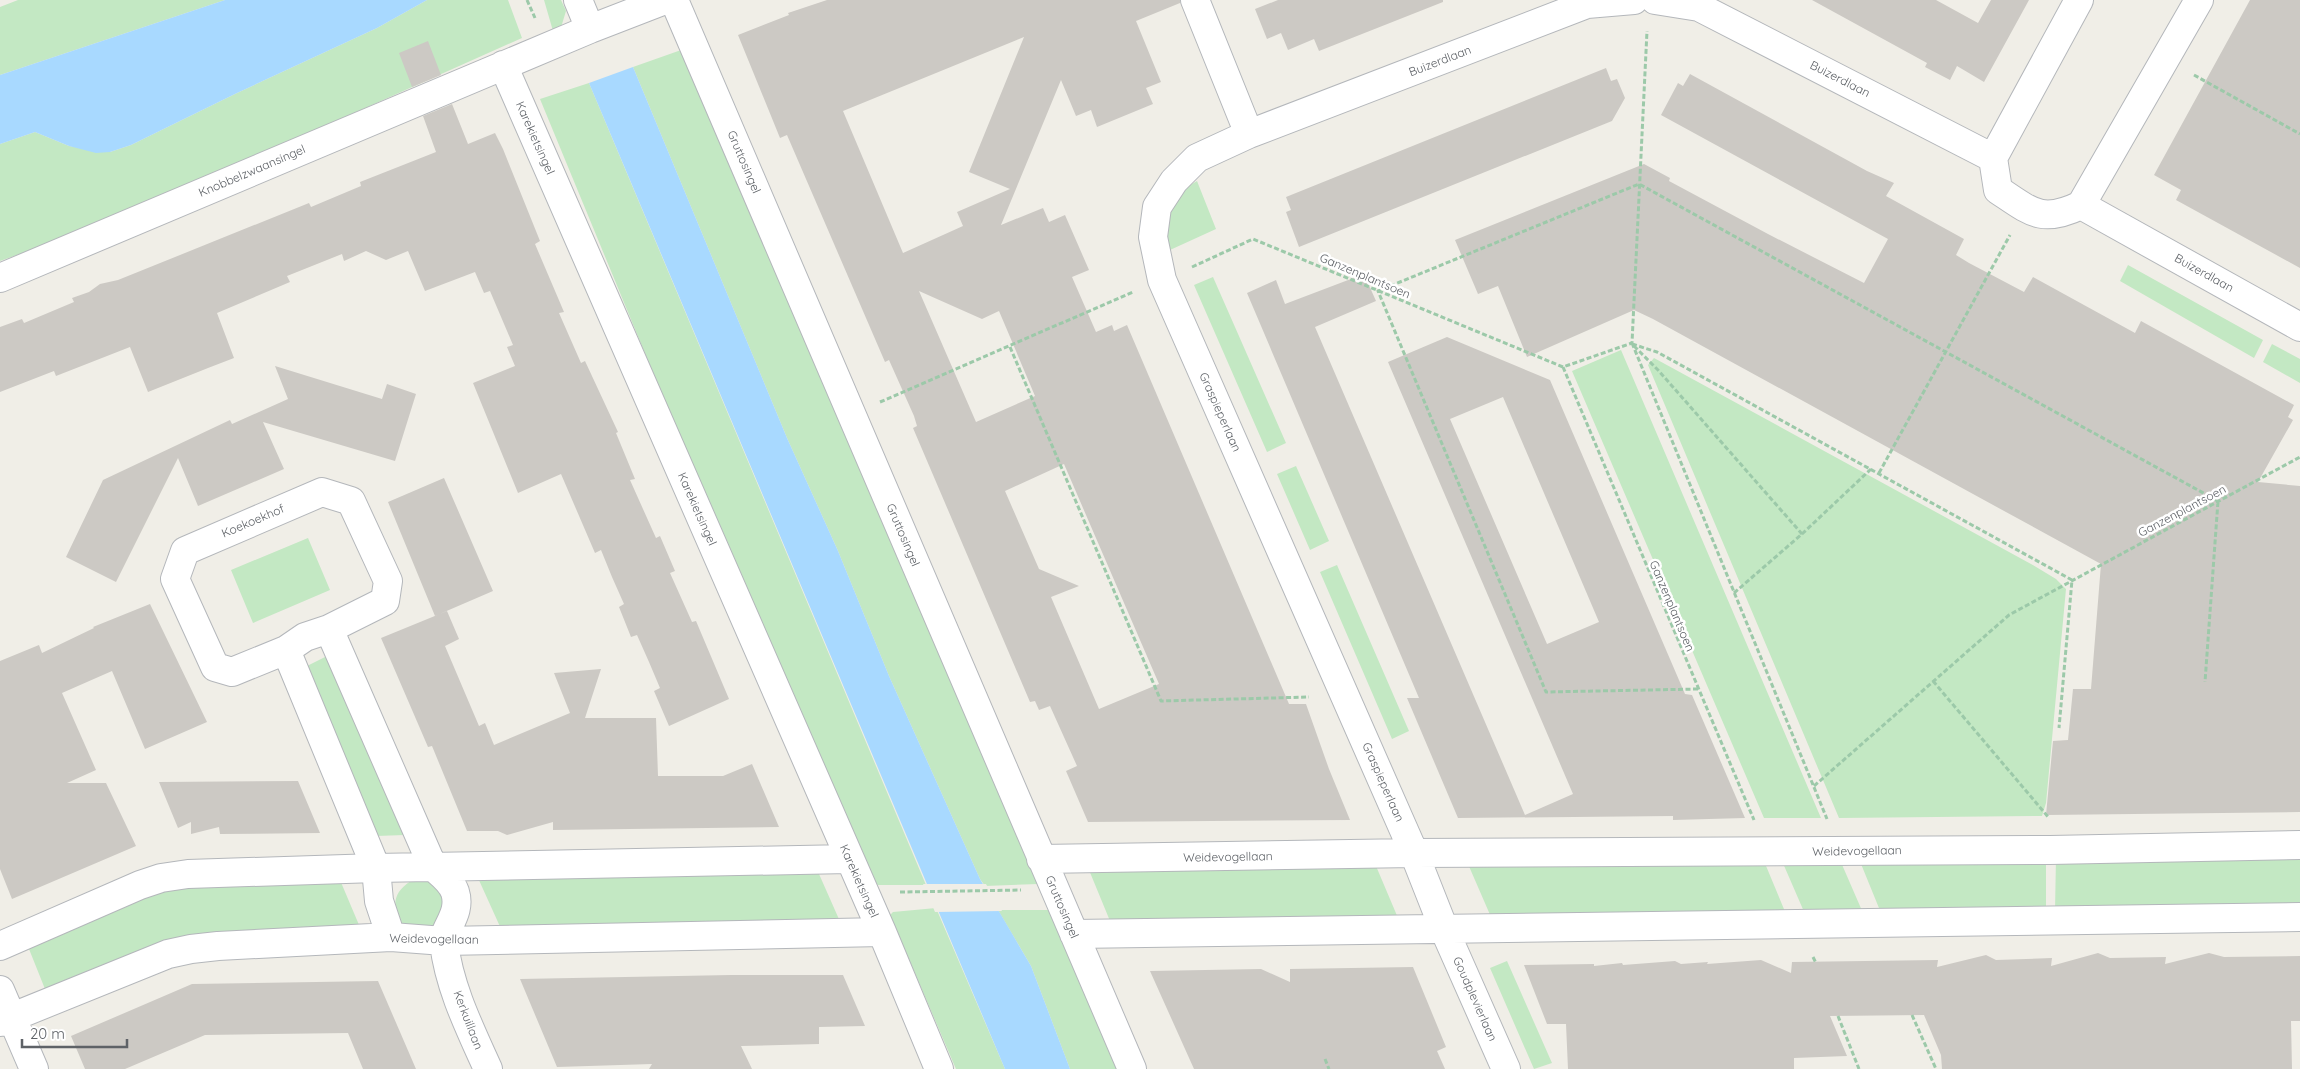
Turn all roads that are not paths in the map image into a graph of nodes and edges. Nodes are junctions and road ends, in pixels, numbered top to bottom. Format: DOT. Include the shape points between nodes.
graph roads {
  1 [pos="578,0"];
  2 [pos="665,0"];
  3 [pos="674,0"];
  4 [pos="1195,0"];
  5 [pos="1634,0"];
  6 [pos="1655,0"];
  7 [pos="2079,0"];
  8 [pos="2199,0"];
  9 [pos="590,29"];
  10 [pos="503,64"];
  11 [pos="1249,134"];
  12 [pos="1993,158"];
  13 [pos="2081,205"];
  14 [pos="0,278"];
  15 [pos="2300,327"];
  16 [pos="329,630"];
  17 [pos="286,650"];
  18 [pos="2300,845"];
  19 [pos="1414,853"];
  20 [pos="849,859"];
  21 [pos="1041,860"];
  22 [pos="433,867"];
  23 [pos="376,868"];
  24 [pos="2300,918"];
  25 [pos="1444,929"];
  26 [pos="882,932"];
  27 [pos="1074,934"];
  28 [pos="391,937"];
  29 [pos="444,941"];
  30 [pos="0,946"];
  31 [pos="0,990"];
  32 [pos="6,1020"];
  33 [pos="34,1069"];
  34 [pos="488,1069"];
  35 [pos="940,1069"];
  36 [pos="1132,1069"];
  37 [pos="1506,1069"];
  1 -- 9 [label="street"];
  2 -- 9 [label="street"];
  3 -- 21 [label="street, Gruttosingel"];
  4 -- 11 [label="street"];
  5 -- 11 [label="street, Buizerdlaan" via="1587,4"];
  6 -- 12 [label="street, Buizerdlaan" via="1699,7"];
  7 -- 12 [label="street"];
  8 -- 13 [label="street"];
  9 -- 10 [label="street"];
  10 -- 14 [label="street, Knobbelzwaansingel"];
  10 -- 20 [label="street, Karekietsingel"];
  11 -- 19 [label="street, Graspieperlaan" via="1197,158 1174,182 1157,207 1153,237 1162,280"];
  12 -- 13 [label="street" via="1998,190 2025,208 2040,215 2063,214"];
  13 -- 15 [label="street, Buizerdlaan"];
  16 -- 17 [label="street, Koekoekhof" via="305,637"];
  16 -- 17 [label="street, Koekoekhof" via="385,601 388,581 351,501 322,492 185,551 175,579 215,667 232,672"];
  16 -- 22 [label="street"];
  17 -- 23 [label="street"];
  18 -- 19 [label="street, Weidevogellaan"];
  19 -- 21 [label="street, Weidevogellaan"];
  19 -- 25 [label="street"];
  20 -- 22 [label="street"];
  20 -- 26 [label="street, Karekietsingel"];
  21 -- 27 [label="street, Gruttosingel"];
  22 -- 23 [label="street"];
  22 -- 29 [label="street" via="450,881 456,894 456,912"];
  23 -- 28 [label="street" via="379,901"];
  23 -- 30 [label="street" via="188,874 161,878"];
  24 -- 25 [label="street"];
  25 -- 27 [label="street"];
  25 -- 37 [label="street, Goudplevierlaan"];
  26 -- 29 [label="street, Weidevogellaan"];
  26 -- 35 [label="street, Karekietsingel"];
  27 -- 36 [label="street, Gruttosingel"];
  28 -- 29 [label="street, Weidevogellaan"];
  28 -- 32 [label="street, Weidevogellaan" via="218,946 176,952"];
  29 -- 34 [label="street, Kerkuillaan" via="457,998"];
  31 -- 32 [label="street"];
  32 -- 33 [label="street"];
}
